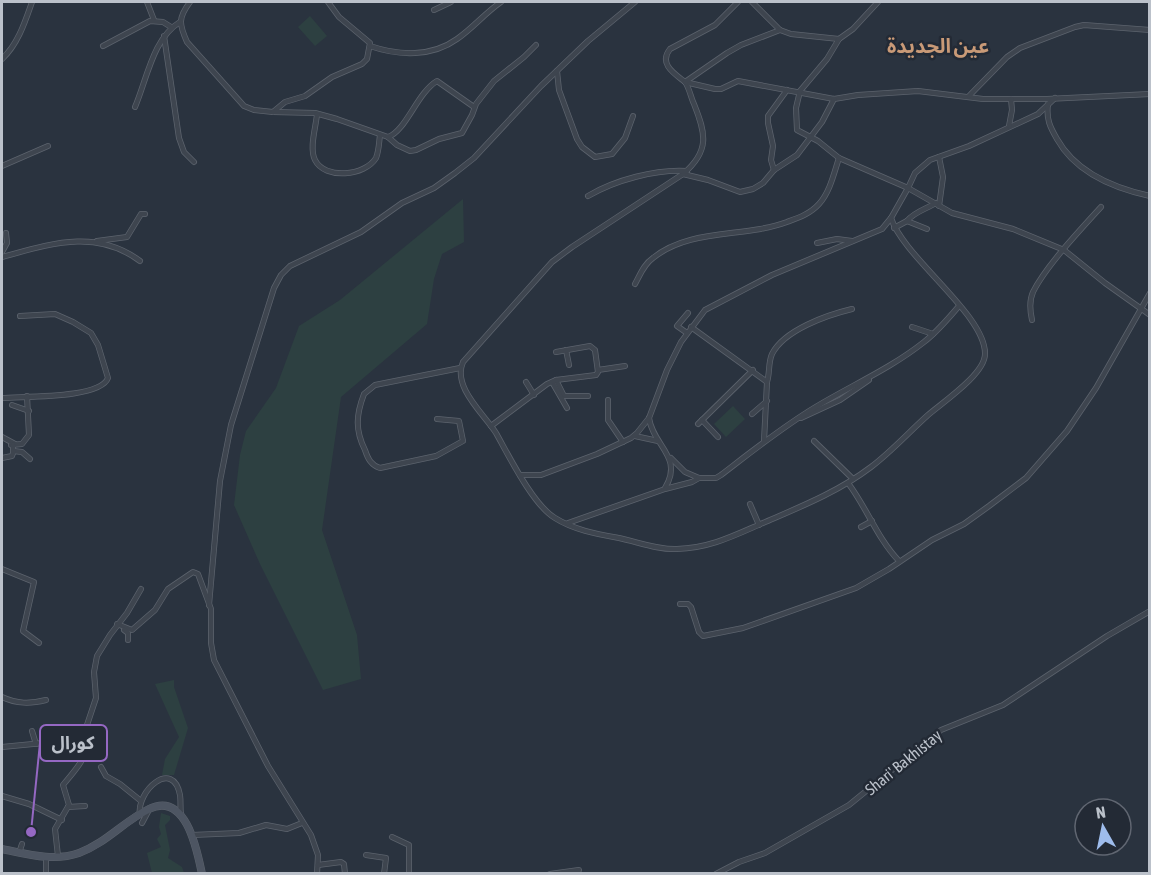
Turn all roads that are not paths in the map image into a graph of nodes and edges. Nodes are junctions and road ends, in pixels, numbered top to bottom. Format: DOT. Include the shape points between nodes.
graph roads {
  1 [pos="32,2"];
  2 [pos="147,2"];
  3 [pos="190,2"];
  4 [pos="328,2"];
  5 [pos="451,2"];
  6 [pos="501,2"];
  7 [pos="635,2"];
  8 [pos="738,2"];
  9 [pos="752,2"];
  10 [pos="878,2"];
  11 [pos="434,10"];
  12 [pos="154,20"];
  13 [pos="180,22"];
  14 [pos="171,27"];
  15 [pos="780,30"];
  16 [pos="1149,30"];
  17 [pos="164,36"];
  18 [pos="839,39"];
  19 [pos="536,45"];
  20 [pos="103,46"];
  21 [pos="370,46"];
  22 [pos="2,59"];
  23 [pos="557,71"];
  24 [pos="685,82"];
  25 [pos="787,90"];
  26 [pos="800,93"];
  27 [pos="1149,94"];
  28 [pos="969,96"];
  29 [pos="1055,98"];
  30 [pos="834,99"];
  31 [pos="1011,99"];
  32 [pos="1048,104"];
  33 [pos="135,107"];
  34 [pos="474,107"];
  35 [pos="273,112"];
  36 [pos="317,114"];
  37 [pos="633,116"];
  38 [pos="1009,126"];
  39 [pos="380,135"];
  40 [pos="388,137"];
  41 [pos="809,137"];
  42 [pos="48,146"];
  43 [pos="939,157"];
  44 [pos="839,158"];
  45 [pos="194,162"];
  46 [pos="2,166"];
  47 [pos="774,170"];
  48 [pos="685,173"];
  49 [pos="908,188"];
  50 [pos="588,196"];
  51 [pos="1149,196"];
  52 [pos="937,205"];
  53 [pos="1101,207"];
  54 [pos="145,214"];
  55 [pos="891,218"];
  56 [pos="907,221"];
  57 [pos="894,228"];
  58 [pos="927,229"];
  59 [pos="6,233"];
  60 [pos="852,241"];
  61 [pos="94,242"];
  62 [pos="817,243"];
  63 [pos="1064,250"];
  64 [pos="2,252"];
  65 [pos="2,257"];
  66 [pos="140,261"];
  67 [pos="635,284"];
  68 [pos="1149,292"];
  69 [pos="959,306"];
  70 [pos="852,309"];
  71 [pos="1141,309"];
  72 [pos="688,313"];
  73 [pos="1149,315"];
  74 [pos="20,316"];
  75 [pos="1032,320"];
  76 [pos="691,327"];
  77 [pos="912,327"];
  78 [pos="687,333"];
  79 [pos="933,334"];
  80 [pos="566,350"];
  81 [pos="556,352"];
  82 [pos="569,366"];
  83 [pos="625,366"];
  84 [pos="460,368"];
  85 [pos="598,370"];
  86 [pos="753,370"];
  87 [pos="554,381"];
  88 [pos="526,382"];
  89 [pos="767,382"];
  90 [pos="534,394"];
  91 [pos="27,396"];
  92 [pos="588,396"];
  93 [pos="2,398"];
  94 [pos="608,400"];
  95 [pos="767,401"];
  96 [pos="12,405"];
  97 [pos="567,408"];
  98 [pos="29,411"];
  99 [pos="752,414"];
  100 [pos="649,418"];
  101 [pos="437,419"];
  102 [pos="491,426"];
  103 [pos="635,436"];
  104 [pos="2,437"];
  105 [pos="718,437"];
  106 [pos="658,441"];
  107 [pos="764,441"];
  108 [pos="814,441"];
  109 [pos="624,442"];
  110 [pos="13,445"];
  111 [pos="13,451"];
  112 [pos="2,458"];
  113 [pos="671,458"];
  114 [pos="30,459"];
  115 [pos="520,475"];
  116 [pos="699,478"];
  117 [pos="853,479"];
  118 [pos="848,483"];
  119 [pos="665,489"];
  120 [pos="750,504"];
  121 [pos="872,521"];
  122 [pos="568,524"];
  123 [pos="759,525"];
  124 [pos="861,527"];
  125 [pos="899,561"];
  126 [pos="2,569"];
  127 [pos="141,589"];
  128 [pos="680,604"];
  129 [pos="209,605"];
  130 [pos="1149,610"];
  131 [pos="117,626"];
  132 [pos="128,640"];
  133 [pos="39,643"];
  134 [pos="2,697"];
  135 [pos="46,699"];
  136 [pos="86,728"];
  137 [pos="32,731"];
  138 [pos="36,744"];
  139 [pos="3,747"];
  140 [pos="8,755"];
  141 [pos="101,767"];
  142 [pos="2,796"];
  143 [pos="141,801"];
  144 [pos="85,806"];
  145 [pos="68,807"];
  146 [pos="181,814"];
  147 [pos="141,819"];
  148 [pos="62,820"];
  149 [pos="302,823"];
  150 [pos="192,835"];
  151 [pos="392,837"];
  152 [pos="22,844"];
  153 [pos="2,849"];
  154 [pos="19,853"];
  155 [pos="42,854"];
  156 [pos="366,855"];
  157 [pos="58,856"];
  158 [pos="318,865"];
  159 [pos="579,870"];
  160 [pos="46,873"];
  161 [pos="202,873"];
  162 [pos="317,873"];
  163 [pos="345,873"];
  164 [pos="384,873"];
  165 [pos="409,873"];
  166 [pos="550,873"];
  167 [pos="716,873"];
  1 -- 22 [label="street" via="21,32"];
  2 -- 12 [label="street"];
  3 -- 13 [label="street"];
  4 -- 21 [label="street"];
  5 -- 11 [label="street"];
  6 -- 21 [label="street" via="440,48 422,53 394,53"];
  7 -- 23 [label="street"];
  8 -- 24 [label="street" via="715,25 667,53 669,68"];
  9 -- 15 [label="street"];
  10 -- 18 [label="street"];
  12 -- 14 [label="street"];
  12 -- 20 [label="street"];
  13 -- 14 [label="street"];
  13 -- 35 [label="street" via="187,42 244,105"];
  14 -- 17 [label="street"];
  15 -- 18 [label="street"];
  15 -- 24 [label="street" via="726,53"];
  16 -- 28 [label="street" via="1074,27 1014,53"];
  17 -- 33 [label="street"];
  17 -- 45 [label="street" via="179,138 184,152"];
  18 -- 26 [label="street"];
  19 -- 34 [label="street" via="494,81"];
  21 -- 35 [label="street" via="367,59 358,67 332,77"];
  23 -- 37 [label="street" via="559,90 577,139 589,154 612,154 625,138"];
  23 -- 129 [label="street" via="455,173 361,232 290,266 281,275 231,425 220,481"];
  24 -- 25 [label="street" via="721,89 738,81"];
  24 -- 48 [label="street" via="699,117 704,144"];
  25 -- 26 [label="street"];
  25 -- 47 [label="street" via="768,116"];
  26 -- 30 [label="street"];
  26 -- 41 [label="street" via="795,127"];
  27 -- 29 [label="street"];
  28 -- 30 [label="street" via="918,91"];
  28 -- 31 [label="street"];
  29 -- 31 [label="street"];
  29 -- 32 [label="street"];
  30 -- 41 [label="street"];
  31 -- 38 [label="street"];
  32 -- 38 [label="street" via="1038,114"];
  32 -- 51 [label="street" via="1051,128 1070,158 1106,182"];
  34 -- 40 [label="street" via="462,133 416,150 405,150"];
  34 -- 40 [label="street" via="437,81"];
  35 -- 36 [label="street"];
  36 -- 39 [label="street"];
  36 -- 39 [label="street" via="314,154 326,170 345,173 364,168 377,156"];
  38 -- 43 [label="street"];
  39 -- 40 [label="street"];
  41 -- 44 [label="street"];
  41 -- 47 [label="street" via="797,155"];
  42 -- 46 [label="street"];
  43 -- 49 [label="street" via="915,173"];
  43 -- 52 [label="street" via="943,177"];
  44 -- 49 [label="street"];
  44 -- 67 [label="street" via="827,191 809,212 770,229 718,235 666,250 652,258"];
  47 -- 48 [label="street" via="763,183 740,192"];
  48 -- 50 [label="street" via="677,170 643,176"];
  48 -- 84 [label="street" via="552,262"];
  49 -- 52 [label="street"];
  49 -- 55 [label="street"];
  52 -- 56 [label="street" via="915,213"];
  52 -- 63 [label="street"];
  53 -- 63 [label="street"];
  54 -- 61 [label="street" via="141,214 128,237"];
  55 -- 57 [label="street"];
  55 -- 60 [label="street" via="882,229"];
  56 -- 57 [label="street"];
  56 -- 58 [label="street"];
  57 -- 69 [label="street"];
  59 -- 64 [label="street" via="7,243"];
  60 -- 62 [label="street"];
  60 -- 76 [label="street" via="715,304"];
  61 -- 65 [label="street" via="70,241"];
  61 -- 66 [label="street" via="129,252"];
  63 -- 71 [label="street"];
  63 -- 75 [label="street" via="1034,291 1030,305"];
  68 -- 71 [label="street"];
  69 -- 79 [label="street"];
  69 -- 117 [label="street" via="983,340 985,362 881,459"];
  70 -- 89 [label="street" via="823,317 790,336 772,354"];
  71 -- 73 [label="street"];
  71 -- 125 [label="street" via="1067,431 1026,478 971,519"];
  72 -- 78 [label="street" via="677,326"];
  74 -- 91 [label="street" via="55,314 90,333 108,378 93,390"];
  76 -- 78 [label="street"];
  76 -- 86 [label="street"];
  77 -- 79 [label="street"];
  78 -- 100 [label="street" via="667,370"];
  79 -- 107 [label="street" via="876,374 835,395"];
  80 -- 81 [label="street"];
  80 -- 82 [label="street"];
  80 -- 85 [label="street" via="590,346 595,351"];
  83 -- 85 [label="street"];
  84 -- 101 [label="street" via="375,385 363,394 356,424 371,463 380,468 436,456 463,441 459,421"];
  84 -- 102 [label="street" via="465,388"];
  85 -- 87 [label="street" via="596,375"];
  86 -- 89 [label="street"];
  86 -- 105 [label="street" via="700,422"];
  87 -- 90 [label="street"];
  87 -- 92 [label="street" via="564,396"];
  87 -- 97 [label="street"];
  88 -- 90 [label="street"];
  89 -- 95 [label="street"];
  90 -- 102 [label="street"];
  91 -- 93 [label="street"];
  91 -- 98 [label="street"];
  94 -- 109 [label="street" via="608,420"];
  95 -- 99 [label="street"];
  95 -- 107 [label="street"];
  96 -- 98 [label="street"];
  98 -- 110 [label="street" via="29,435 22,444"];
  100 -- 103 [label="street"];
  100 -- 106 [label="street"];
  102 -- 115 [label="street"];
  103 -- 106 [label="street"];
  103 -- 109 [label="street"];
  104 -- 110 [label="street"];
  106 -- 113 [label="street"];
  107 -- 116 [label="street" via="721,475"];
  108 -- 117 [label="street"];
  109 -- 115 [label="street" via="541,476"];
  110 -- 111 [label="street"];
  111 -- 112 [label="street" via="12,456"];
  111 -- 114 [label="street"];
  113 -- 116 [label="street" via="685,472"];
  113 -- 119 [label="street"];
  115 -- 122 [label="street" via="542,507"];
  116 -- 119 [label="street"];
  117 -- 118 [label="street"];
  118 -- 121 [label="street"];
  118 -- 123 [label="street"];
  119 -- 122 [label="street"];
  120 -- 123 [label="street"];
  121 -- 124 [label="street"];
  121 -- 125 [label="street"];
  122 -- 123 [label="street" via="666,549 722,542"];
  125 -- 128 [label="street" via="840,595 713,635 703,636 691,607"];
  126 -- 133 [label="street" via="34,582 23,631"];
  127 -- 131 [label="street"];
  129 -- 131 [label="street" via="198,574 193,572 168,588 155,610 132,630"];
  129 -- 149 [label="street" via="214,660"];
  130 -- 167 [label="street, Shari' Bakhistay" via="1003,705 941,730 849,805 765,853"];
  131 -- 132 [label="street" via="128,633"];
  131 -- 136 [label="street" via="97,656 96,698"];
  134 -- 135 [label="street" via="27,703"];
  136 -- 138 [label="street" via="72,739"];
  136 -- 145 [label="street" via="88,747 79,767 63,785"];
  137 -- 138 [label="street"];
  138 -- 139 [label="street"];
  139 -- 140 [label="street"];
  141 -- 143 [label="street" via="106,776"];
  142 -- 148 [label="street"];
  143 -- 146 [label="street" via="155,782 170,779 178,790"];
  143 -- 147 [label="street"];
  144 -- 145 [label="street"];
  145 -- 148 [label="street"];
  146 -- 147 [label="main road" via="156,806"];
  146 -- 150 [label="main road"];
  147 -- 157 [label="main road" via="79,853"];
  148 -- 157 [label="street" via="55,829"];
  149 -- 150 [label="street" via="287,829 266,825 239,833"];
  149 -- 158 [label="street" via="314,841"];
  150 -- 161 [label="main road"];
  151 -- 165 [label="street" via="408,845"];
  152 -- 154 [label="street"];
  153 -- 154 [label="main road"];
  154 -- 155 [label="main road"];
  155 -- 157 [label="main road"];
  155 -- 160 [label="street"];
  156 -- 164 [label="street" via="386,858"];
  158 -- 162 [label="street"];
  158 -- 163 [label="street" via="341,862"];
  159 -- 166 [label="street"];
}
